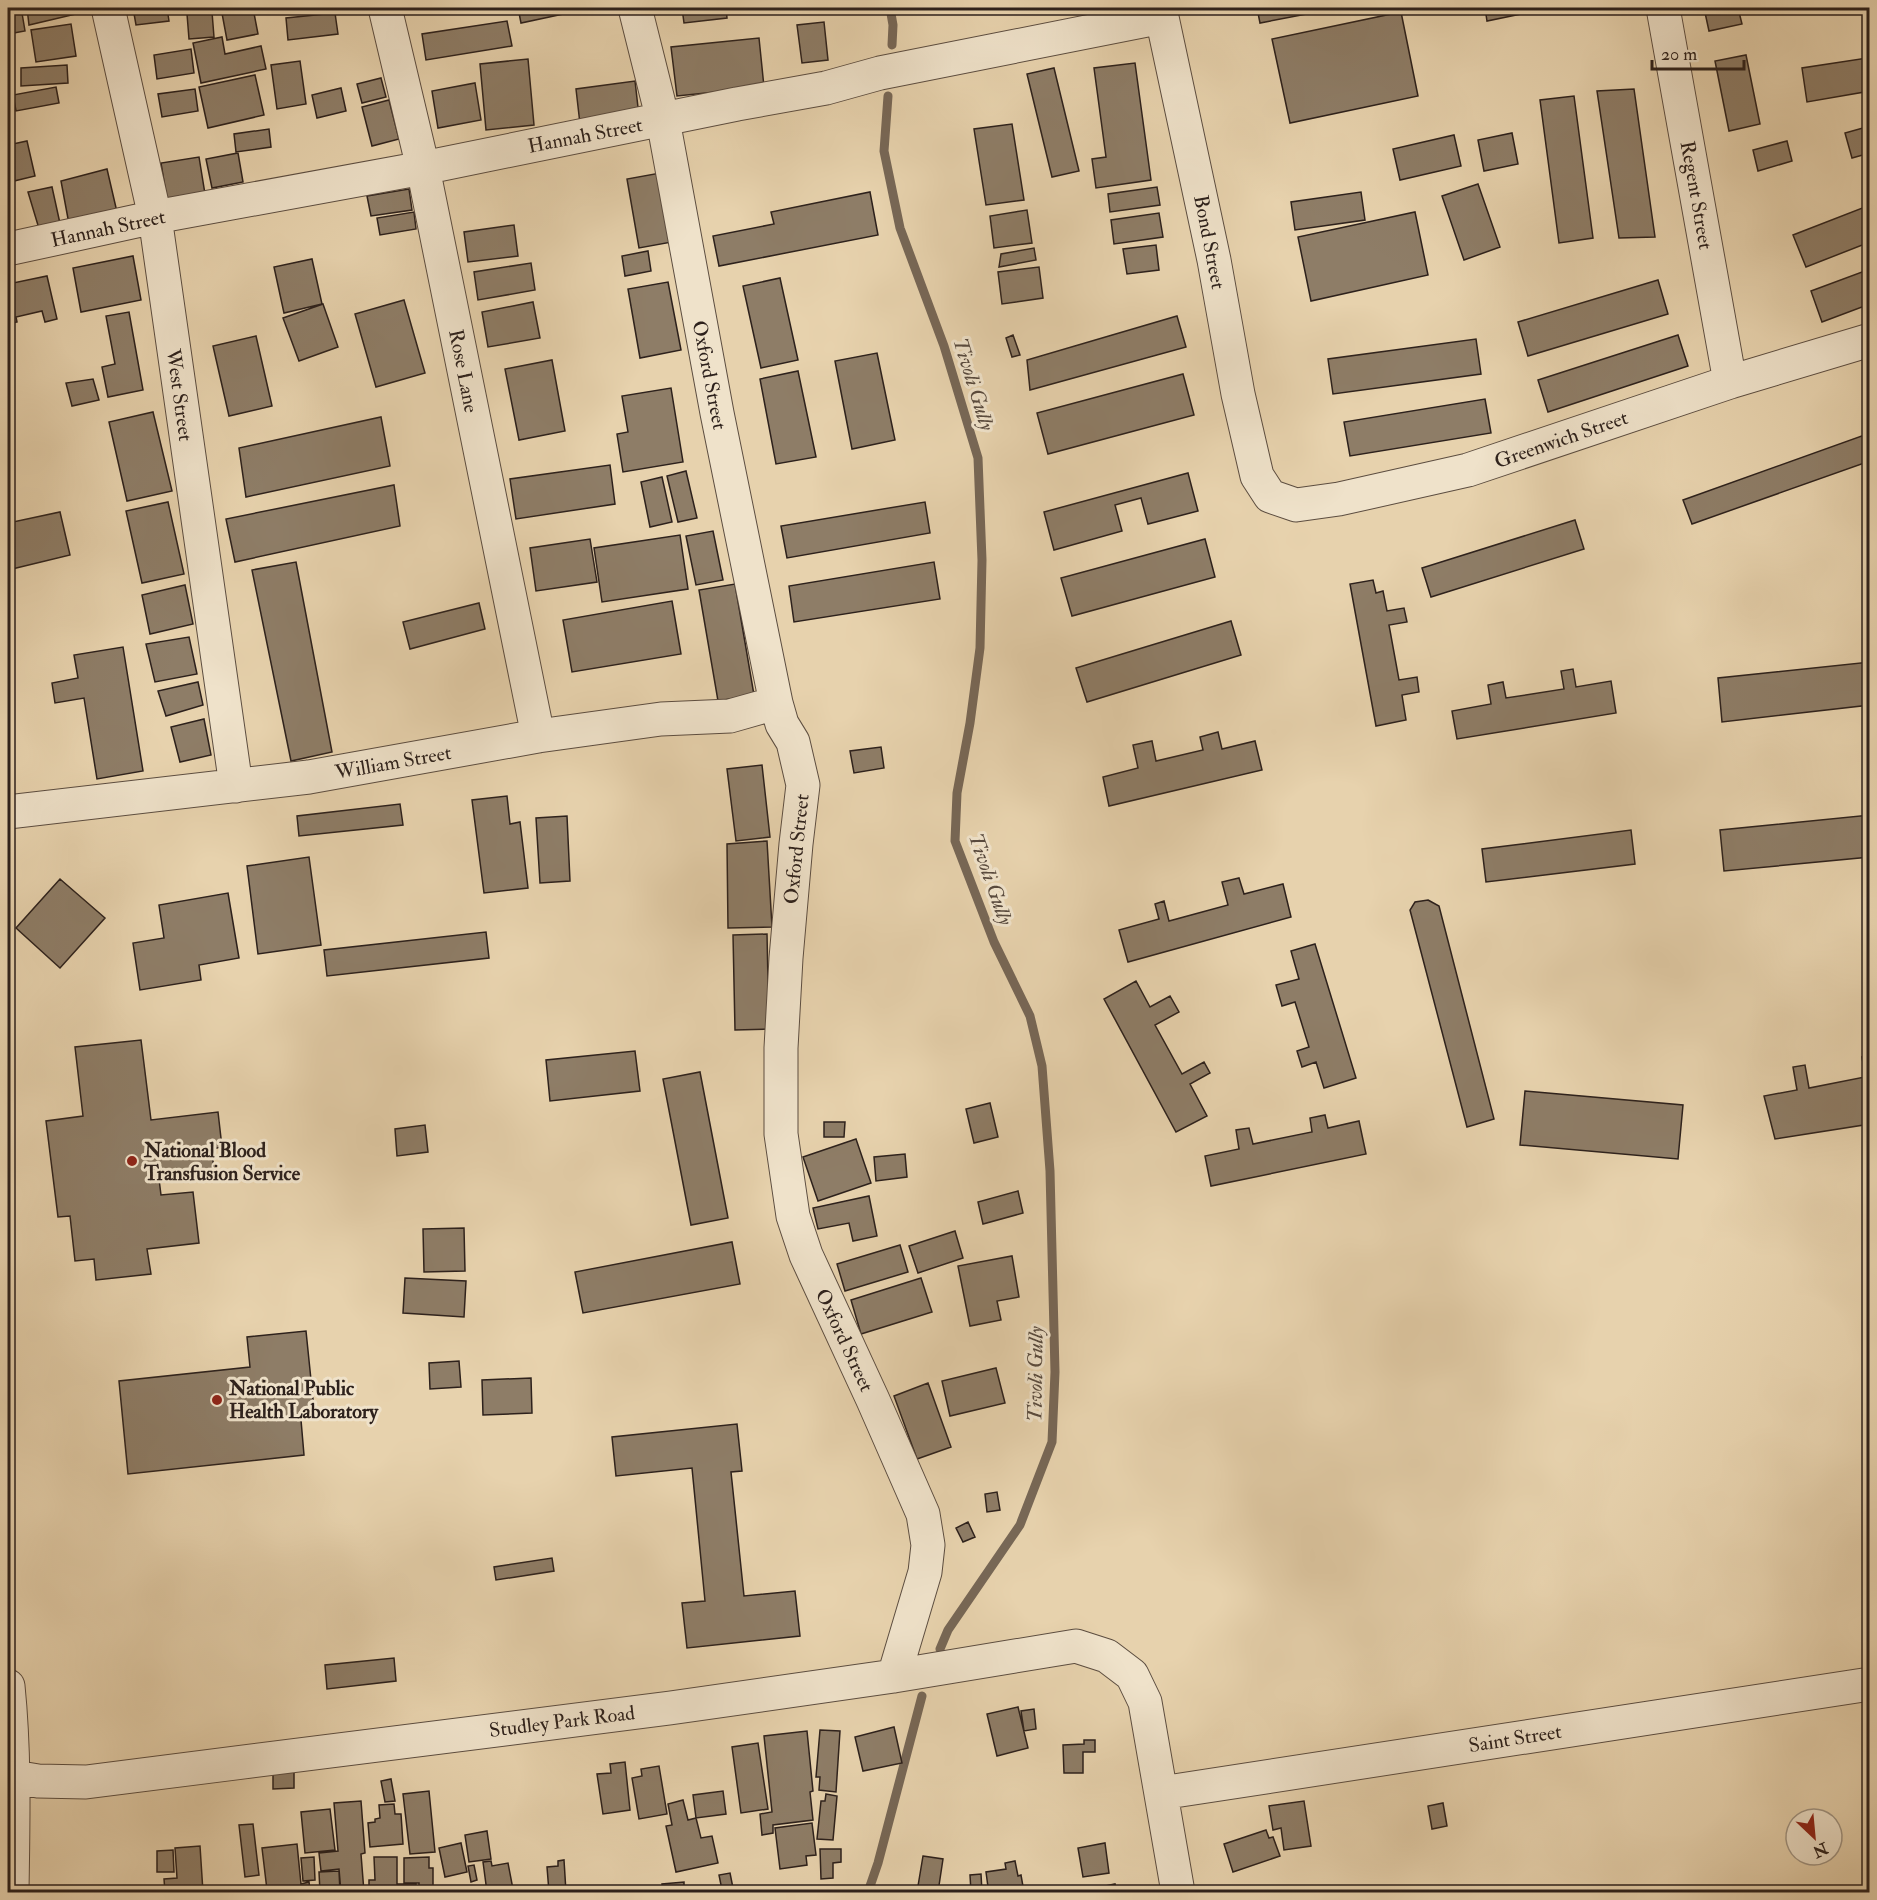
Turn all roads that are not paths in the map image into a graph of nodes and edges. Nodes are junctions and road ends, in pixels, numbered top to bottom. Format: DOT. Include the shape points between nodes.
graph roads {
  1 [pos="108,8"];
  2 [pos="385,8"];
  3 [pos="635,8"];
  4 [pos="1663,8"];
  5 [pos="1161,12"];
  6 [pos="663,120"];
  7 [pos="423,168"];
  8 [pos="154,217"];
  9 [pos="8,249"];
  10 [pos="1869,340"];
  11 [pos="1730,382"];
  12 [pos="1257,476"];
  13 [pos="776,703"];
  14 [pos="538,736"];
  15 [pos="236,786"];
  16 [pos="8,812"];
  17 [pos="894,1676"];
  18 [pos="1869,1684"];
  19 [pos="8,1686"];
  20 [pos="14,1777"];
  21 [pos="1161,1793"];
  22 [pos="12,1893"];
  23 [pos="1178,1893"];
  1 -- 8 [label="street, West Street"];
  2 -- 7 [label="street, Rose Lane"];
  3 -- 6 [label="street, Oxford Street"];
  4 -- 11 [label="street, Regent Street"];
  5 -- 6 [label="street, Hannah Street" via="826,88"];
  5 -- 12 [label="street, Bond Street"];
  6 -- 7 [label="street, Hannah Street"];
  6 -- 13 [label="street, Oxford Street"];
  7 -- 8 [label="street, Hannah Street"];
  7 -- 14 [label="street, Rose Lane"];
  8 -- 9 [label="street, Hannah Street"];
  8 -- 15 [label="street, West Street"];
  10 -- 11 [label="street, Greenwich Street"];
  11 -- 12 [label="street, Greenwich Street" via="1468,470 1339,499 1296,505 1270,496"];
  13 -- 14 [label="street, William Street" via="730,716 662,719"];
  13 -- 17 [label="street, Oxford Street" via="793,742 803,785 786,958 782,1048 781,1134 791,1205 806,1255 923,1514 927,1545 925,1572"];
  14 -- 15 [label="street, William Street" via="309,777"];
  15 -- 16 [label="street, William Street"];
  17 -- 20 [label="street, Studley Park Road" via="86,1782"];
  17 -- 21 [label="street, Studley Park Road" via="1076,1646 1107,1656 1132,1675 1145,1702"];
  18 -- 21 [label="street, Saint Street"];
  19 -- 20 [label="street"];
  20 -- 22 [label="street"];
  21 -- 23 [label="street, Studley Park Road"];
}
